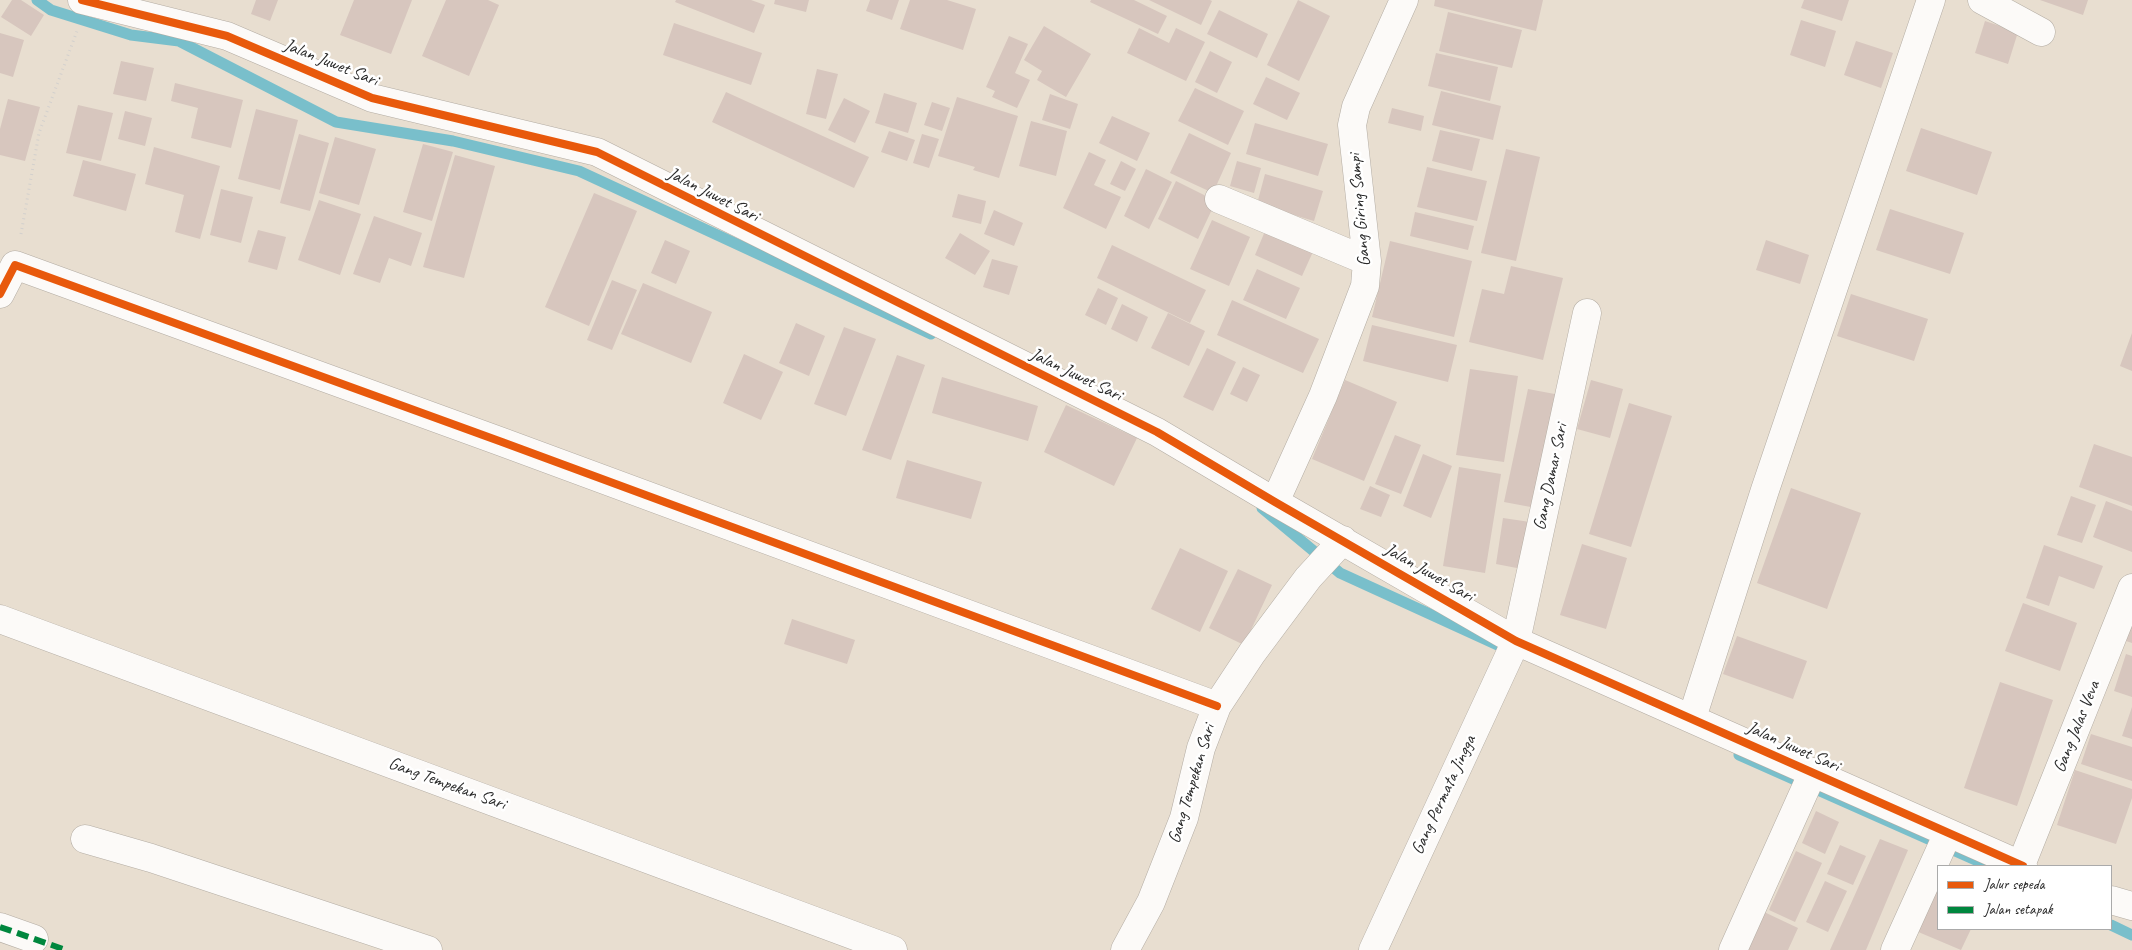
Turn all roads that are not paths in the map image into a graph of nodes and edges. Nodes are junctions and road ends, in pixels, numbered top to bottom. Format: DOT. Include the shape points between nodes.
graph roads {
  1 [pos="82,0"];
  2 [pos="1404,0"];
  3 [pos="1931,0"];
  4 [pos="1982,0"];
  5 [pos="2010,6"];
  6 [pos="2041,32"];
  7 [pos="1219,199"];
  8 [pos="1367,261"];
  9 [pos="0,294"];
  10 [pos="1587,314"];
  11 [pos="1275,502"];
  12 [pos="1336,548"];
  13 [pos="2132,588"];
  14 [pos="0,619"];
  15 [pos="1512,650"];
  16 [pos="1217,706"];
  17 [pos="1692,718"];
  18 [pos="1810,779"];
  19 [pos="86,839"];
  20 [pos="1944,842"];
  21 [pos="2019,865"];
  22 [pos="2022,865"];
  23 [pos="2112,900"];
  24 [pos="2132,906"];
  25 [pos="0,927"];
  26 [pos="34,939"];
  27 [pos="428,950"];
  28 [pos="893,950"];
  29 [pos="1125,950"];
  30 [pos="1373,950"];
  31 [pos="1733,950"];
  32 [pos="1895,950"];
  1 -- 11 [label="street, Jalan Juwet Sari" via="227,36 372,98 596,152 1157,432"];
  2 -- 8 [label="street, Gang Giring Sampi" via="1356,107 1352,125"];
  3 -- 17 [label="street" via="1765,490"];
  4 -- 5 [label="street"];
  5 -- 6 [label="street"];
  7 -- 8 [label="street"];
  8 -- 11 [label="street, Gang Giring Sampi" via="1365,286 1323,396"];
  9 -- 16 [label="street" via="15,265"];
  10 -- 15 [label="street, Gang Damar Sari"];
  11 -- 12 [label="street, Jalan Juwet Sari"];
  12 -- 15 [label="street, Jalan Juwet Sari"];
  12 -- 16 [label="street, Gang Tempekan Sari" via="1308,578"];
  13 -- 22 [label="street, Gang Jalas Veva"];
  14 -- 28 [label="street, Gang Tempekan Sari"];
  15 -- 17 [label="street, Jalan Juwet Sari"];
  15 -- 30 [label="street, Gang Permata Jingga"];
  16 -- 29 [label="street, Gang Tempekan Sari" via="1201,748 1175,842 1151,902"];
  17 -- 18 [label="street, Jalan Juwet Sari"];
  18 -- 20 [label="street, Jalan Juwet Sari"];
  18 -- 31 [label="street"];
  19 -- 27 [label="street"];
  20 -- 21 [label="street, Jalan Juwet Sari"];
  20 -- 32 [label="street"];
  23 -- 24 [label="street"];
  25 -- 26 [label="street"];
}
